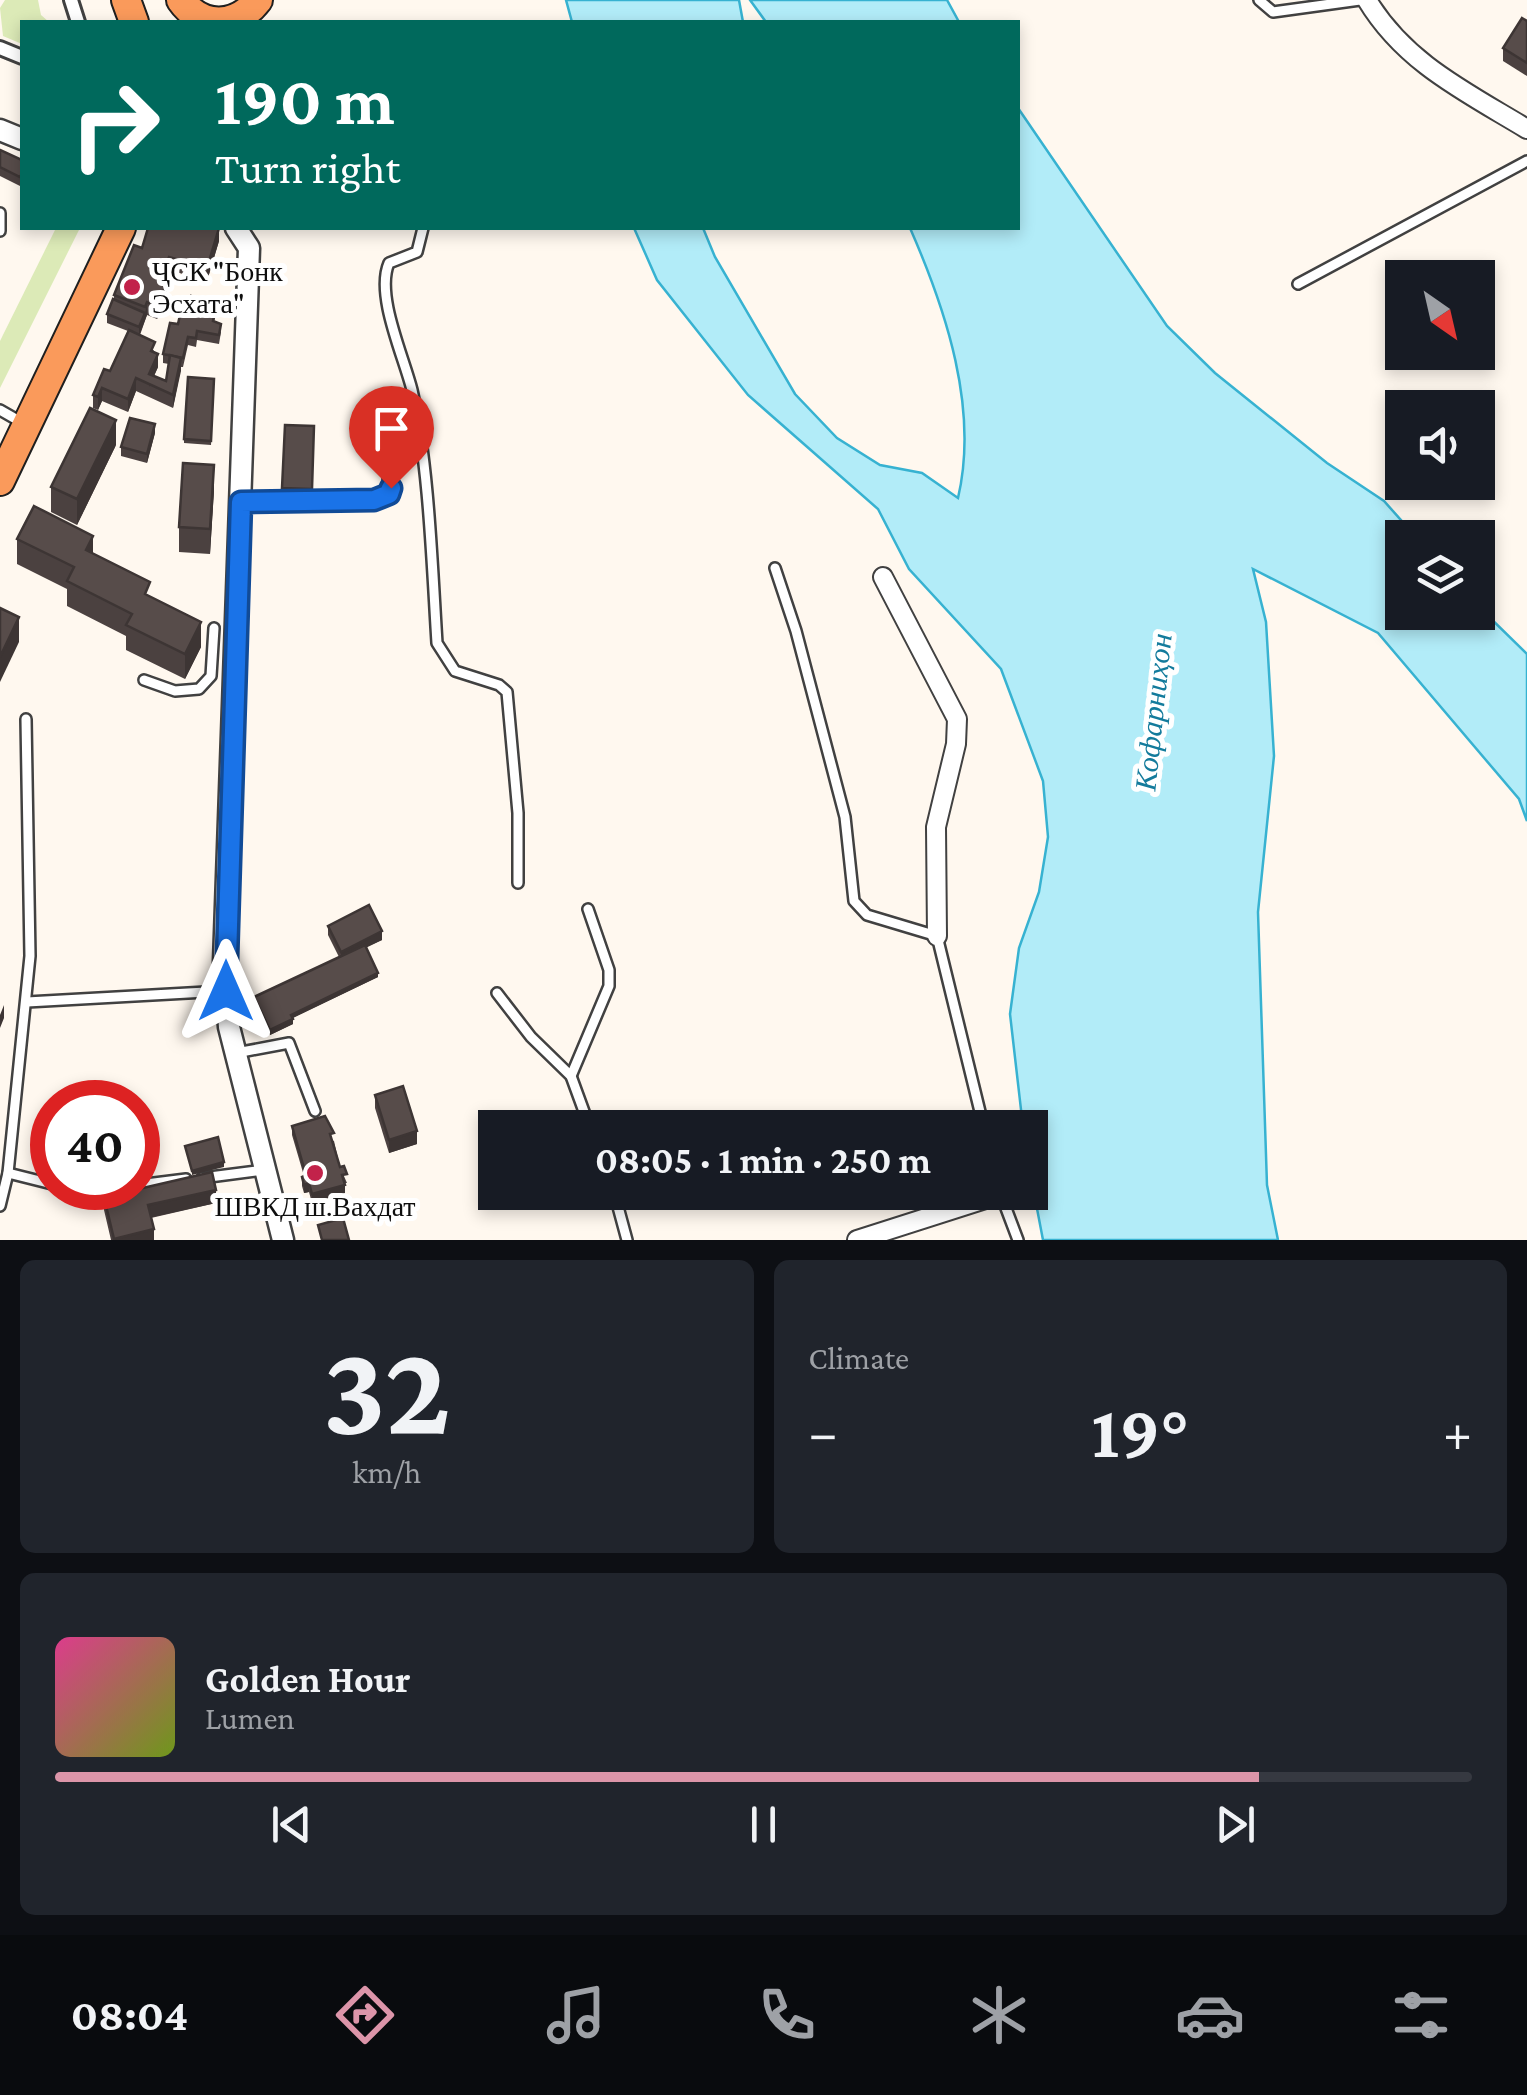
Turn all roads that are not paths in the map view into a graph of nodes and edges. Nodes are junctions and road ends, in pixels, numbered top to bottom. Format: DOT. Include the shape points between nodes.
graph roads {
  1 [pos="181,0"];
  2 [pos="258,0"];
  3 [pos="1259,0"];
  4 [pos="1363,0"];
  5 [pos="212,20"];
  6 [pos="231,20"];
  7 [pos="1527,129"];
  8 [pos="1527,161"];
  9 [pos="0,213"];
  10 [pos="103,230"];
  11 [pos="119,230"];
  12 [pos="237,230"];
  13 [pos="422,230"];
  14 [pos="0,231"];
  15 [pos="1298,284"];
  16 [pos="7,414"];
  17 [pos="385,421"];
  18 [pos="0,447"];
  19 [pos="0,481"];
  20 [pos="241,502"];
  21 [pos="775,568"];
  22 [pos="882,577"];
  23 [pos="214,628"];
  24 [pos="144,680"];
  25 [pos="26,718"];
  26 [pos="518,882"];
  27 [pos="588,909"];
  28 [pos="937,936"];
  29 [pos="226,991"];
  30 [pos="497,993"];
  31 [pos="27,1002"];
  32 [pos="236,1053"];
  33 [pos="571,1076"];
  34 [pos="583,1110"];
  35 [pos="980,1110"];
  36 [pos="315,1111"];
  37 [pos="264,1170"];
  38 [pos="8,1173"];
  39 [pos="30,1178"];
  40 [pos="160,1182"];
  41 [pos="0,1206"];
  42 [pos="619,1210"];
  43 [pos="949,1210"];
  44 [pos="1007,1210"];
  45 [pos="283,1240"];
  46 [pos="627,1240"];
  47 [pos="857,1240"];
  48 [pos="1018,1240"];
  1 -- 5 [label="highway" via="200,18"];
  2 -- 6 [label="highway"];
  3 -- 4 [label="lane" via="1273,12 1285,12"];
  4 -- 7 [label="street" via="1421,64"];
  8 -- 15 [label="lane"];
  9 -- 14 [label="lane"];
  10 -- 16 [label="highway"];
  11 -- 19 [label="highway"];
  12 -- 20 [label="street" via="248,248"];
  13 -- 26 [label="lane" via="417,252 389,263 384,274 412,391 437,643 455,671 507,692"];
  16 -- 18 [label="highway"];
  17 -- 20 [label="lane" via="389,494 374,500"];
  20 -- 29 [label="street"];
  21 -- 28 [label="lane" via="845,818 854,901 867,916"];
  22 -- 28 [label="street" via="957,719 936,828"];
  23 -- 24 [label="lane" via="211,676 200,690 175,691"];
  25 -- 31 [label="lane"];
  27 -- 33 [label="lane" via="608,986"];
  28 -- 35 [label="lane"];
  29 -- 31 [label="lane"];
  29 -- 32 [label="street"];
  30 -- 33 [label="lane"];
  31 -- 38 [label="lane"];
  32 -- 36 [label="lane" via="289,1043"];
  32 -- 37 [label="street"];
  33 -- 34 [label="lane"];
  37 -- 40 [label="lane"];
  37 -- 45 [label="street"];
  38 -- 39 [label="lane"];
  38 -- 41 [label="lane"];
  42 -- 46 [label="lane"];
  43 -- 47 [label="street"];
  44 -- 48 [label="lane"];
}
